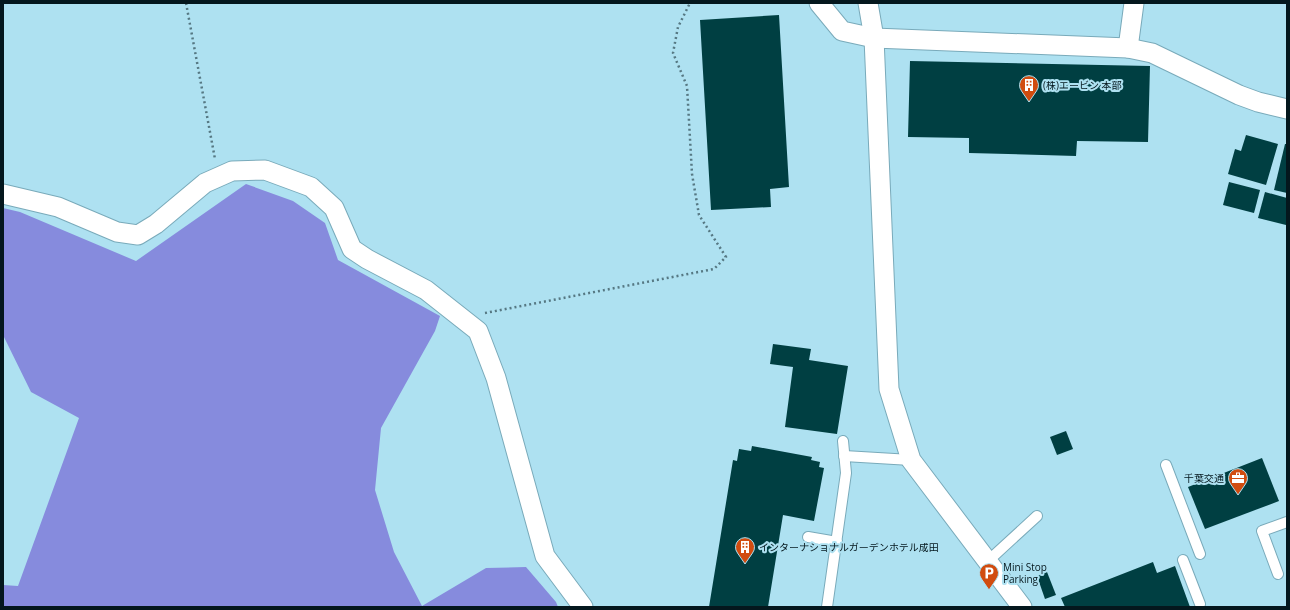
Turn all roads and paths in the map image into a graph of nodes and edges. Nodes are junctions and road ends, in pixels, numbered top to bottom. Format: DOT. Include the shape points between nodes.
graph roads {
  1 [pos="186,3"];
  2 [pos="690,3"];
  3 [pos="819,3"];
  4 [pos="868,3"];
  5 [pos="1134,3"];
  6 [pos="874,38"];
  7 [pos="1128,48"];
  8 [pos="1287,109"];
  9 [pos="218,177"];
  10 [pos="3,194"];
  11 [pos="460,317"];
  12 [pos="843,441"];
  13 [pos="844,456"];
  14 [pos="911,460"];
  15 [pos="1166,465"];
  16 [pos="1037,516"];
  17 [pos="1287,522"];
  18 [pos="808,537"];
  19 [pos="837,542"];
  20 [pos="1200,554"];
  21 [pos="1183,560"];
  22 [pos="988,561"];
  23 [pos="1278,574"];
  24 [pos="1200,604"];
  25 [pos="583,607"];
  26 [pos="827,607"];
  27 [pos="1022,607"];
  1 -- 9 [label="path"];
  2 -- 11 [label="path" via="678,27 673,53 687,86 692,174 699,215 726,257 714,269"];
  3 -- 6 [label="street" via="842,31"];
  4 -- 6 [label="street"];
  5 -- 7 [label="street"];
  6 -- 7 [label="street"];
  6 -- 14 [label="street" via="889,389"];
  7 -- 8 [label="street" via="1152,53 1239,95"];
  9 -- 10 [label="street" via="205,183 138,236 117,232 58,207"];
  9 -- 11 [label="street" via="232,171 265,170 311,187 334,208 352,249 426,290"];
  11 -- 25 [label="street" via="478,331 496,378 545,556"];
  12 -- 13 [label="lane"];
  13 -- 14 [label="lane"];
  13 -- 19 [label="lane" via="846,473"];
  14 -- 22 [label="street"];
  15 -- 20 [label="lane"];
  16 -- 22 [label="lane"];
  17 -- 23 [label="lane" via="1262,531"];
  18 -- 19 [label="lane"];
  19 -- 26 [label="lane"];
  21 -- 24 [label="lane"];
  22 -- 27 [label="street"];
}
